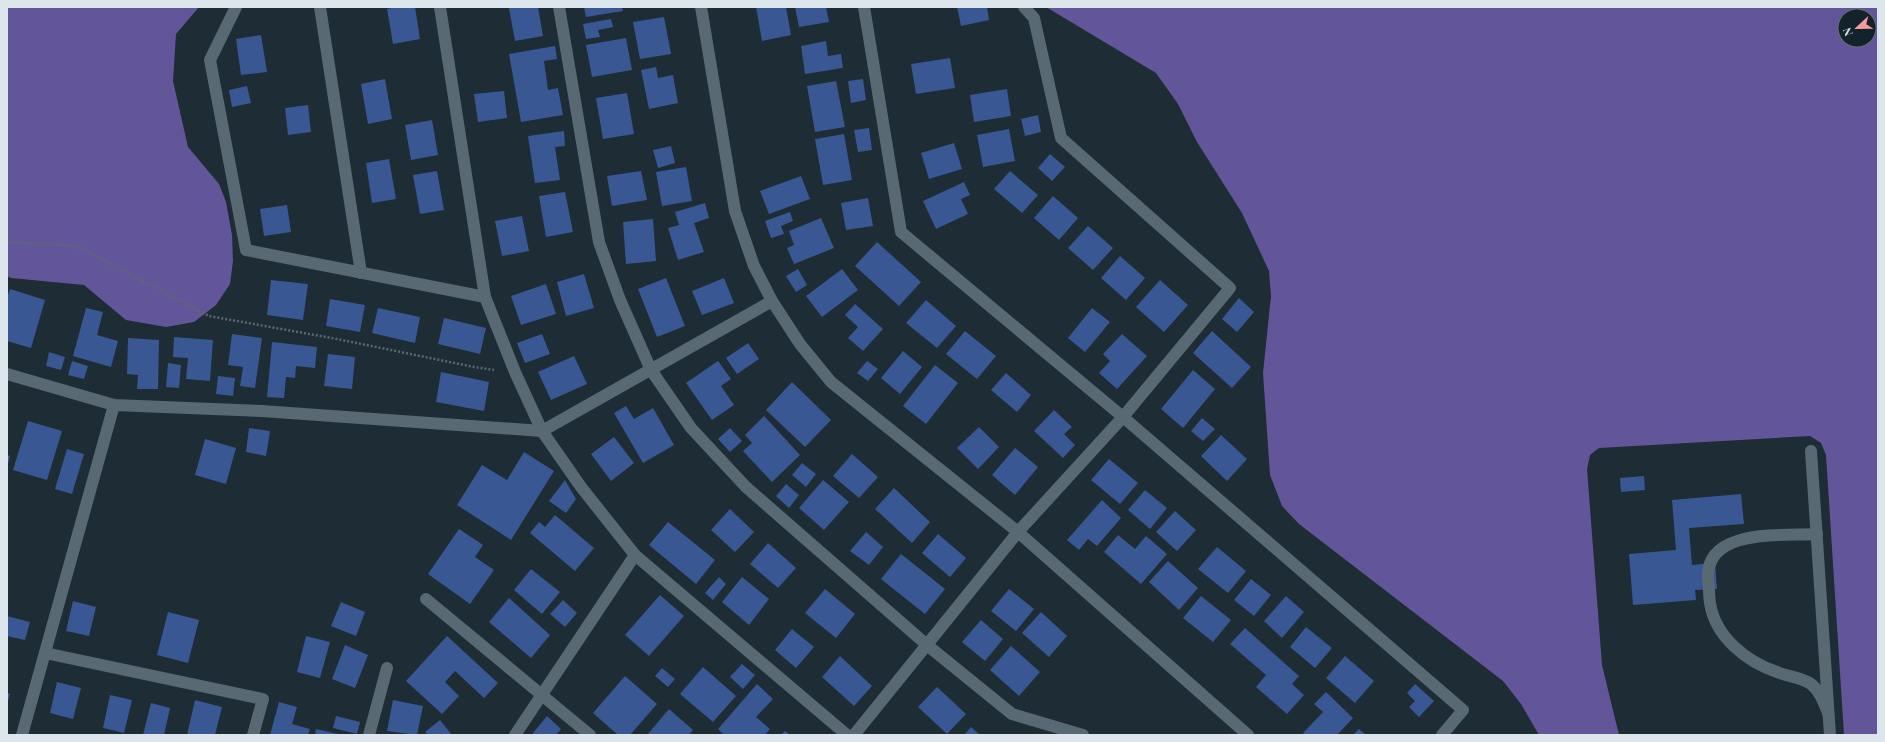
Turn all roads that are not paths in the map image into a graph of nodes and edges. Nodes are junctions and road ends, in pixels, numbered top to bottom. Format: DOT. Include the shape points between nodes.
graph roads {
  1 [pos="236,7"];
  2 [pos="320,7"];
  3 [pos="440,7"];
  4 [pos="559,7"];
  5 [pos="701,7"];
  6 [pos="864,7"];
  7 [pos="1024,7"];
  8 [pos="361,273"];
  9 [pos="485,297"];
  10 [pos="772,301"];
  11 [pos="651,370"];
  12 [pos="7,374"];
  13 [pos="114,405"];
  14 [pos="1123,417"];
  15 [pos="542,431"];
  16 [pos="1811,451"];
  17 [pos="1018,532"];
  18 [pos="1817,534"];
  19 [pos="635,555"];
  20 [pos="426,599"];
  21 [pos="927,645"];
  22 [pos="45,653"];
  23 [pos="387,668"];
  24 [pos="542,695"];
  25 [pos="1828,714"];
  26 [pos="22,735"];
  27 [pos="254,735"];
  28 [pos="370,735"];
  29 [pos="515,735"];
  30 [pos="590,735"];
  31 [pos="847,735"];
  32 [pos="854,735"];
  33 [pos="1083,735"];
  34 [pos="1248,735"];
  35 [pos="1442,735"];
  36 [pos="1830,735"];
  1 -- 8 [label="street" via="210,60 246,250"];
  2 -- 8 [label="street"];
  3 -- 9 [label="street"];
  4 -- 11 [label="street" via="599,242 620,300"];
  5 -- 10 [label="street" via="735,211 754,266"];
  6 -- 14 [label="street" via="901,232"];
  7 -- 14 [label="street" via="1034,18 1061,138 1230,288"];
  8 -- 9 [label="street"];
  9 -- 15 [label="street"];
  10 -- 11 [label="street"];
  10 -- 17 [label="street" via="800,344 831,382"];
  11 -- 15 [label="street"];
  11 -- 21 [label="street" via="690,428 746,487"];
  12 -- 13 [label="street"];
  13 -- 15 [label="street" via="262,411"];
  13 -- 22 [label="street"];
  14 -- 17 [label="street"];
  14 -- 35 [label="street" via="1463,710"];
  15 -- 19 [label="street" via="581,487"];
  16 -- 18 [label="street"];
  17 -- 21 [label="street"];
  17 -- 34 [label="street"];
  18 -- 25 [label="street"];
  18 -- 25 [label="street" via="1730,542 1712,556 1707,568 1710,605 1720,630 1736,649 1756,663 1778,673 1798,677 1812,685 1821,697"];
  19 -- 24 [label="street"];
  19 -- 31 [label="street"];
  20 -- 24 [label="street"];
  21 -- 32 [label="street"];
  21 -- 33 [label="street" via="1012,714"];
  22 -- 26 [label="street"];
  22 -- 27 [label="street" via="262,699"];
  23 -- 28 [label="street"];
  24 -- 29 [label="street"];
  24 -- 30 [label="street"];
  25 -- 36 [label="street"];
}
